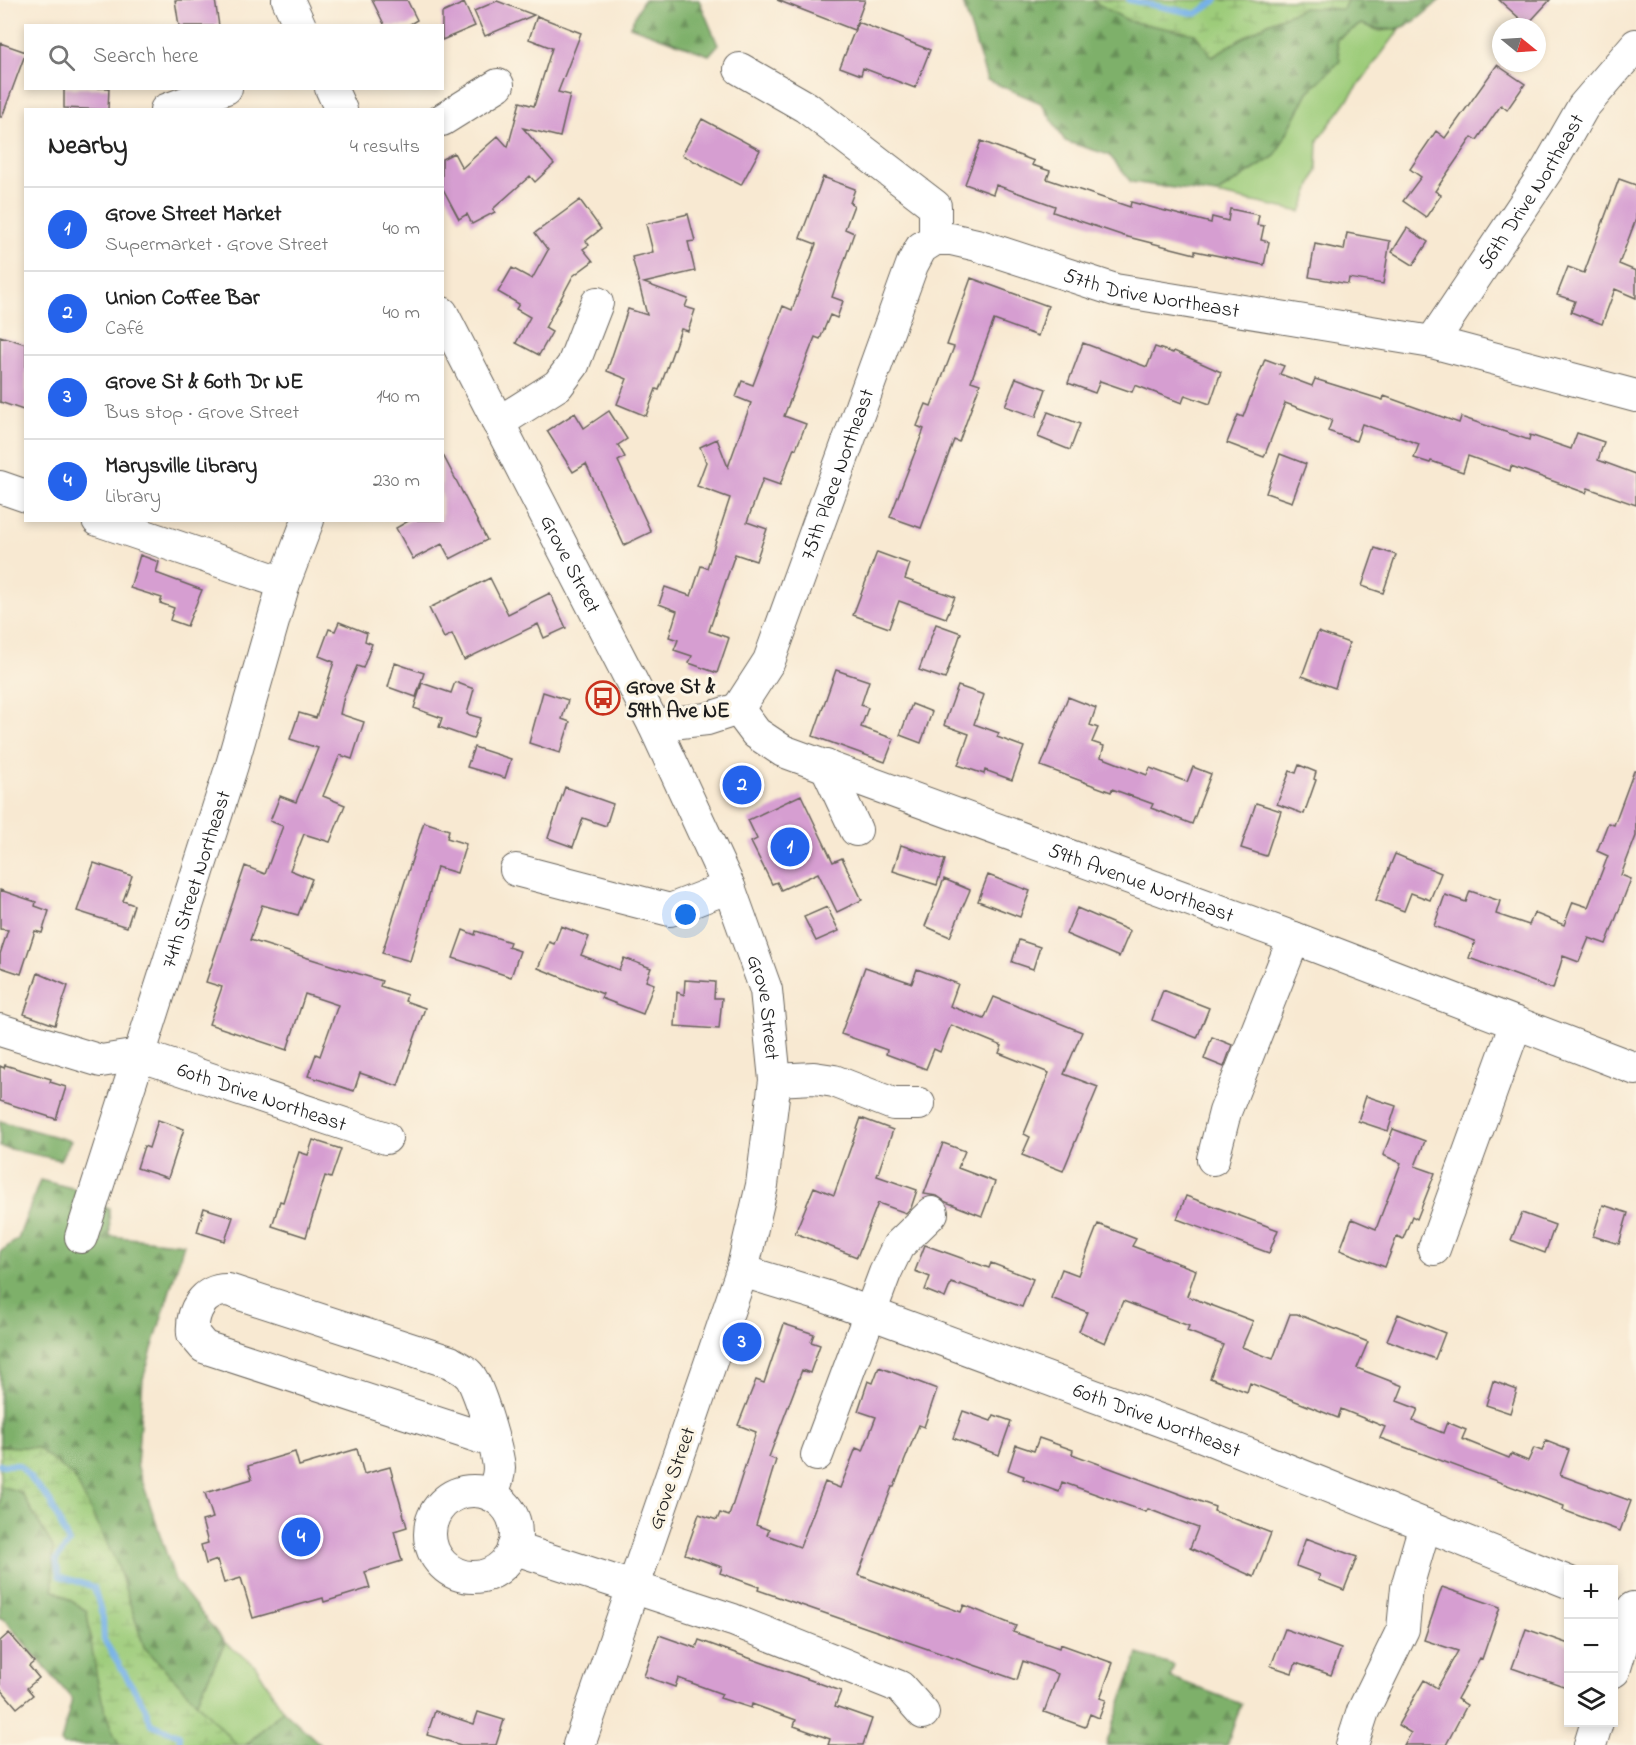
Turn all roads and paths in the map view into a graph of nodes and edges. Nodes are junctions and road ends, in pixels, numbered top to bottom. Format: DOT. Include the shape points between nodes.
graph roads {
  1 [pos="288,0"];
  2 [pos="299,24"];
  3 [pos="1636,45"];
  4 [pos="740,69"];
  5 [pos="498,86"];
  6 [pos="221,90"];
  7 [pos="332,90"];
  8 [pos="171,108"];
  9 [pos="340,108"];
  10 [pos="444,119"];
  11 [pos="935,239"];
  12 [pos="597,303"];
  13 [pos="444,316"];
  14 [pos="1432,342"];
  15 [pos="1636,396"];
  16 [pos="498,423"];
  17 [pos="0,487"];
  18 [pos="24,495"];
  19 [pos="104,522"];
  20 [pos="307,522"];
  21 [pos="284,584"];
  22 [pos="738,709"];
  23 [pos="654,725"];
  24 [pos="826,766"];
  25 [pos="856,830"];
  26 [pos="516,870"];
  27 [pos="729,887"];
  28 [pos="1294,938"];
  29 [pos="1516,1023"];
  30 [pos="0,1030"];
  31 [pos="139,1055"];
  32 [pos="1634,1062"];
  33 [pos="775,1080"];
  34 [pos="919,1104"];
  35 [pos="386,1138"];
  36 [pos="1213,1159"];
  37 [pos="932,1213"];
  38 [pos="81,1237"];
  39 [pos="1434,1249"];
  40 [pos="742,1271"];
  41 [pos="868,1312"];
  42 [pos="492,1441"];
  43 [pos="817,1455"];
  44 [pos="491,1495"];
  45 [pos="1425,1525"];
  46 [pos="513,1548"];
  47 [pos="1564,1580"];
  48 [pos="634,1586"];
  49 [pos="1628,1606"];
  50 [pos="1618,1652"];
  51 [pos="923,1713"];
  52 [pos="1595,1727"];
  53 [pos="579,1745"];
  54 [pos="1352,1745"];
  55 [pos="1590,1745"];
  1 -- 2 [label="street"];
  3 -- 14 [label="street, 56th Drive Northeast" via="1583,107 1547,170"];
  4 -- 11 [label="street" via="806,107 935,206"];
  5 -- 10 [label="street"];
  6 -- 8 [label="street"];
  7 -- 9 [label="street"];
  11 -- 14 [label="street, 57th Drive Northeast" via="977,245 1115,290"];
  11 -- 22 [label="street, 75th Place Northeast" via="921,248 912,265 769,661"];
  12 -- 16 [label="street" via="573,365 558,385"];
  13 -- 16 [label="street, Grove Street"];
  14 -- 15 [label="street, 57th Drive Northeast"];
  16 -- 23 [label="street, Grove Street"];
  17 -- 18 [label="street"];
  19 -- 21 [label="street"];
  20 -- 21 [label="street, 74th Street Northeast"];
  21 -- 31 [label="street, 74th Street Northeast" via="232,765"];
  22 -- 23 [label="street" via="707,719"];
  22 -- 24 [label="street, 59th Avenue Northeast" via="756,733 783,751"];
  23 -- 27 [label="street, Grove Street"];
  24 -- 25 [label="street"];
  24 -- 28 [label="street, 59th Avenue Northeast"];
  26 -- 27 [label="street" via="670,910"];
  27 -- 33 [label="street, Grove Street" via="766,990"];
  28 -- 29 [label="street, 59th Avenue Northeast"];
  28 -- 36 [label="street" via="1225,1112"];
  29 -- 32 [label="street, 59th Avenue Northeast"];
  29 -- 39 [label="street"];
  30 -- 31 [label="street" via="100,1061"];
  31 -- 35 [label="street, 60th Drive Northeast"];
  31 -- 38 [label="street, 74th Street Northeast"];
  33 -- 34 [label="street" via="834,1081 893,1104"];
  33 -- 40 [label="street, Grove Street" via="762,1185"];
  37 -- 41 [label="street" via="898,1246"];
  40 -- 41 [label="street, 60th Drive Northeast"];
  40 -- 48 [label="street, Grove Street"];
  41 -- 43 [label="street"];
  41 -- 45 [label="street, 60th Drive Northeast" via="1200,1435"];
  42 -- 42 [label="street" via="477,1389 470,1376 450,1362 228,1290 210,1293 200,1304 193,1328 196,1340 204,1347"];
  42 -- 44 [label="street" via="499,1470"];
  44 -- 46 [label="street" via="512,1516 516,1536"];
  44 -- 46 [label="street" via="461,1493 442,1505 431,1524 431,1547 446,1569 469,1578 496,1570 506,1562"];
  45 -- 47 [label="street, 60th Drive Northeast"];
  45 -- 54 [label="street" via="1407,1587 1403,1629 1363,1711"];
  46 -- 48 [label="street"];
  48 -- 51 [label="street" via="733,1620 900,1687"];
  48 -- 53 [label="street, Grove Street"];
  49 -- 50 [label="street"];
  52 -- 55 [label="street"];
}
